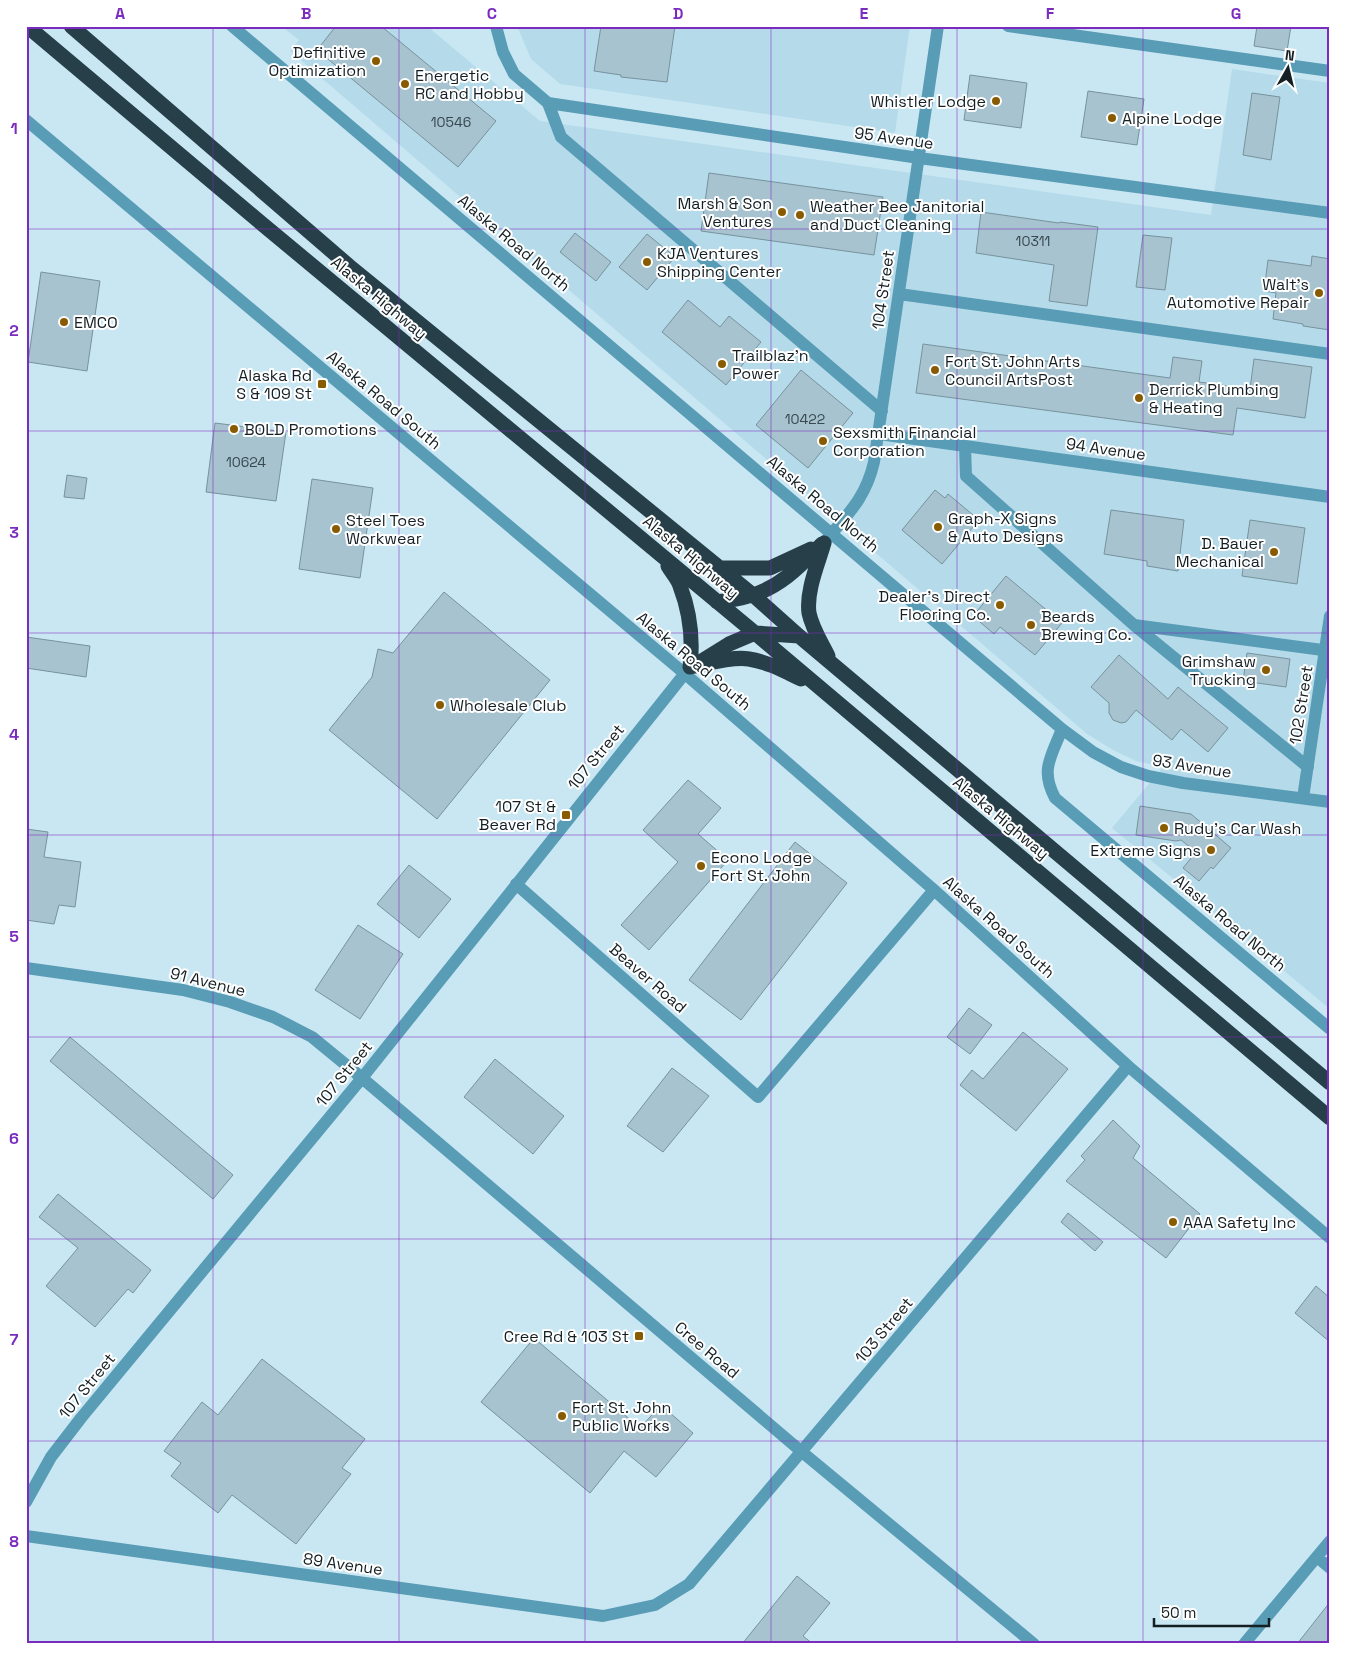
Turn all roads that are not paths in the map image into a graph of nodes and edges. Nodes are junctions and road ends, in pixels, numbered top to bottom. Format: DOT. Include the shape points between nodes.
graph roads {
  1 [pos="27,26"];
  2 [pos="71,26"];
  3 [pos="232,26"];
  4 [pos="938,26"];
  5 [pos="1008,26"];
  6 [pos="496,27"];
  7 [pos="1330,72"];
  8 [pos="548,103"];
  9 [pos="26,120"];
  10 [pos="919,158"];
  11 [pos="1330,213"];
  12 [pos="899,294"];
  13 [pos="1330,354"];
  14 [pos="882,411"];
  15 [pos="879,434"];
  16 [pos="965,446"];
  17 [pos="1330,497"];
  18 [pos="828,538"];
  19 [pos="661,554"];
  20 [pos="718,568"];
  21 [pos="753,595"];
  22 [pos="717,602"];
  23 [pos="1330,616"];
  24 [pos="1134,625"];
  25 [pos="755,633"];
  26 [pos="799,636"];
  27 [pos="1328,650"];
  28 [pos="834,665"];
  29 [pos="687,670"];
  30 [pos="817,686"];
  31 [pos="1062,729"];
  32 [pos="1308,767"];
  33 [pos="1303,798"];
  34 [pos="1330,802"];
  35 [pos="516,884"];
  36 [pos="934,890"];
  37 [pos="26,968"];
  38 [pos="1330,1029"];
  39 [pos="1128,1066"];
  40 [pos="362,1078"];
  41 [pos="1330,1083"];
  42 [pos="1330,1118"];
  43 [pos="1330,1238"];
  44 [pos="802,1452"];
  45 [pos="26,1502"];
  46 [pos="26,1536"];
  47 [pos="1330,1541"];
  48 [pos="1316,1557"];
  49 [pos="1330,1568"];
  50 [pos="655,1605"];
  51 [pos="1034,1644"];
  52 [pos="1244,1644"];
  1 -- 19 [label="highway, Alaska Highway"];
  2 -- 20 [label="highway, Alaska Highway" via="349,266"];
  3 -- 18 [label="street, Alaska Road North"];
  4 -- 10 [label="street, 104 Street"];
  5 -- 7 [label="street"];
  6 -- 8 [label="street" via="514,74"];
  8 -- 10 [label="street, 95 Avenue"];
  8 -- 14 [label="street" via="561,137"];
  9 -- 29 [label="street, Alaska Road South"];
  10 -- 11 [label="street, 95 Avenue"];
  10 -- 12 [label="street, 104 Street"];
  12 -- 13 [label="street"];
  12 -- 14 [label="street, 104 Street"];
  14 -- 15 [label="street, 104 Street"];
  15 -- 16 [label="street, 94 Avenue"];
  15 -- 18 [label="street, 104 Street" via="867,486"];
  16 -- 17 [label="street, 94 Avenue"];
  16 -- 24 [label="street" via="966,476"];
  18 -- 20 [label="highway" via="770,568"];
  18 -- 21 [label="highway" via="789,576"];
  18 -- 28 [label="highway" via="810,590 809,612 815,632"];
  18 -- 31 [label="street, Alaska Road North"];
  19 -- 22 [label="highway, Alaska Highway"];
  19 -- 29 [label="highway" via="680,585 686,609 692,649"];
  20 -- 21 [label="highway, Alaska Highway"];
  21 -- 22 [label="highway"];
  21 -- 26 [label="highway, Alaska Highway"];
  22 -- 25 [label="highway, Alaska Highway"];
  23 -- 27 [label="street, 102 Street"];
  24 -- 27 [label="street"];
  24 -- 32 [label="street"];
  25 -- 26 [label="highway"];
  25 -- 29 [label="highway" via="729,644"];
  25 -- 30 [label="highway, Alaska Highway"];
  26 -- 28 [label="highway, Alaska Highway"];
  27 -- 32 [label="street, 102 Street"];
  28 -- 41 [label="highway, Alaska Highway"];
  29 -- 30 [label="highway" via="747,659 769,664"];
  29 -- 35 [label="street, 107 Street"];
  29 -- 36 [label="street, Alaska Road South"];
  30 -- 42 [label="highway, Alaska Highway"];
  31 -- 33 [label="street, 93 Avenue" via="1093,752 1121,767 1148,776"];
  31 -- 38 [label="street, Alaska Road North" via="1047,771 1048,785 1055,798"];
  32 -- 33 [label="street, 102 Street"];
  33 -- 34 [label="street, 93 Avenue"];
  35 -- 36 [label="street, Beaver Road" via="758,1097"];
  35 -- 40 [label="street, 107 Street"];
  36 -- 39 [label="street, Alaska Road South"];
  37 -- 40 [label="street, 91 Avenue" via="184,990 230,1002 273,1017 312,1037"];
  39 -- 43 [label="street, Alaska Road South"];
  39 -- 44 [label="street, 103 Street"];
  40 -- 44 [label="street, Cree Road"];
  40 -- 45 [label="street, 107 Street" via="81,1418 51,1457"];
  44 -- 50 [label="street, 103 Street" via="689,1584"];
  44 -- 51 [label="street, Cree Road"];
  46 -- 50 [label="street, 89 Avenue" via="603,1616"];
  47 -- 48 [label="street"];
  48 -- 49 [label="street"];
  48 -- 52 [label="street"];
}
